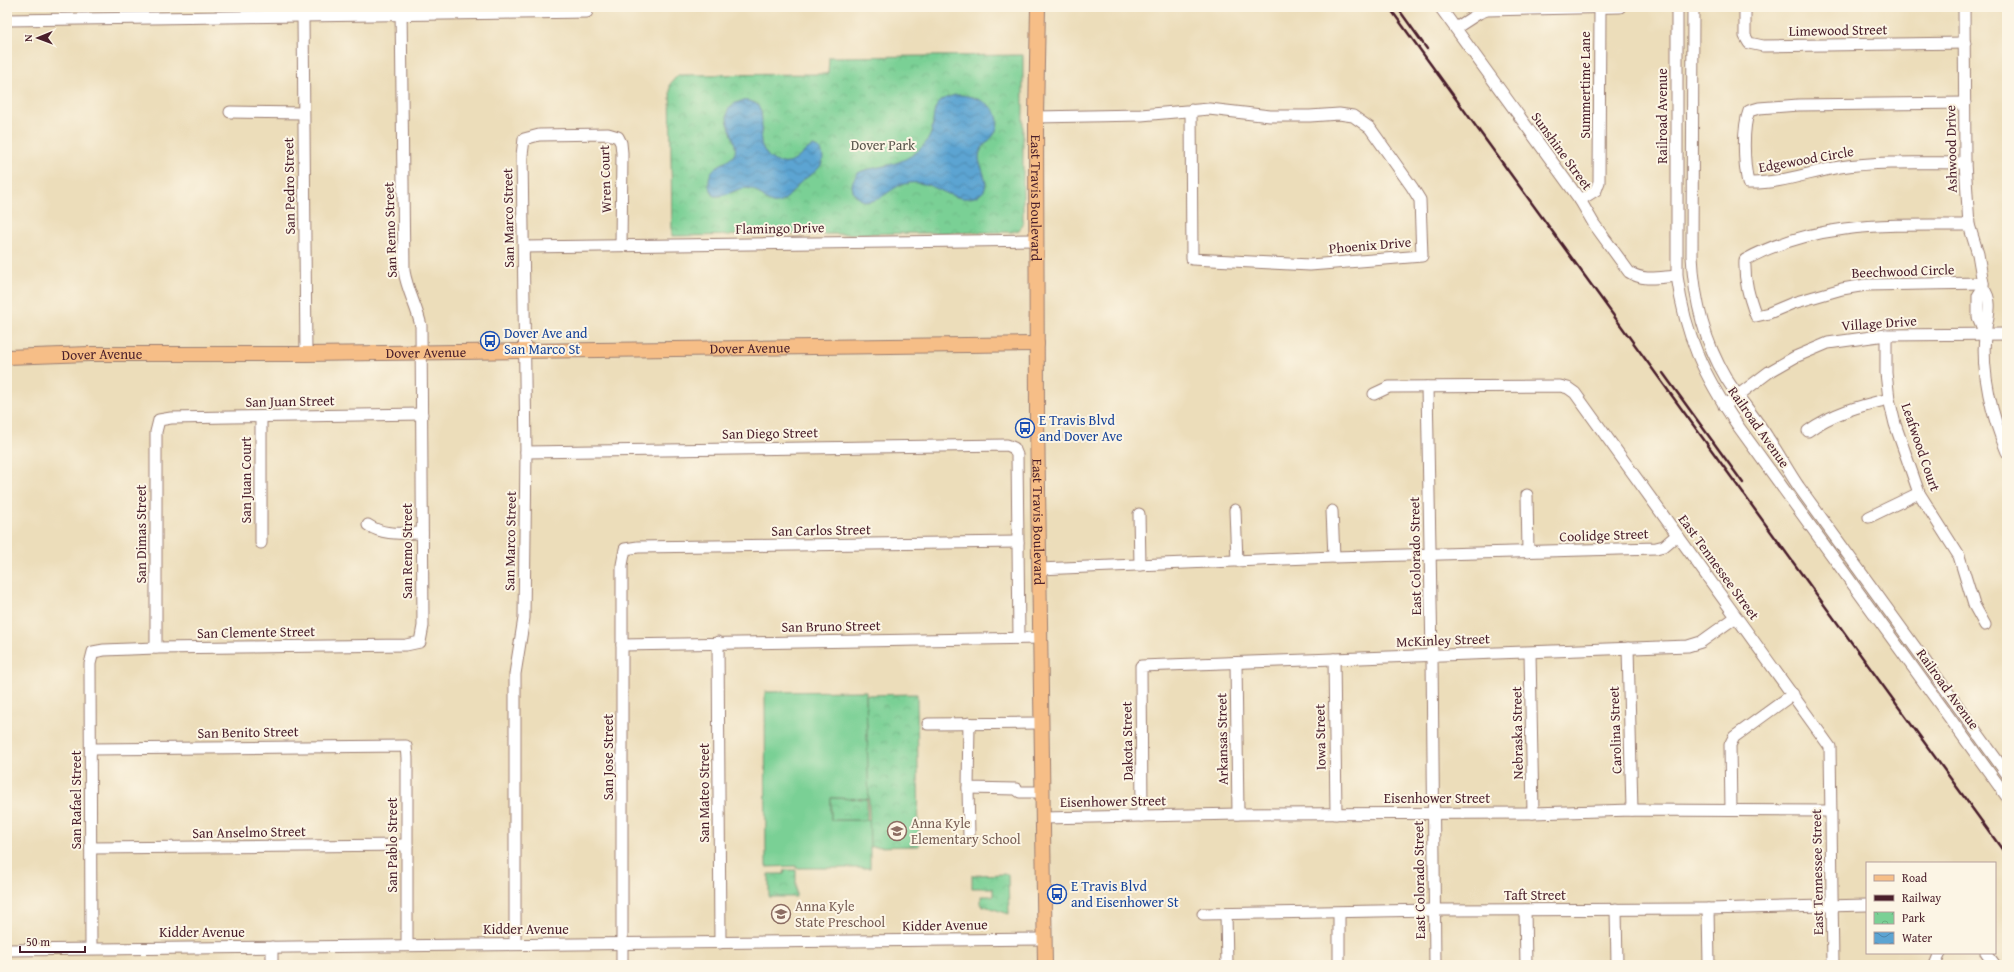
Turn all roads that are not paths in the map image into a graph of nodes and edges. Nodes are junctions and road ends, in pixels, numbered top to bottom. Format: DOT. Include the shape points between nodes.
graph roads {
  1 [pos="1038,7"];
  2 [pos="1440,7"];
  3 [pos="1620,7"];
  4 [pos="1677,7"];
  5 [pos="1693,7"];
  6 [pos="1745,7"];
  7 [pos="1964,7"];
  8 [pos="1600,8"];
  9 [pos="502,10"];
  10 [pos="401,12"];
  11 [pos="587,12"];
  12 [pos="304,17"];
  13 [pos="7,20"];
  14 [pos="1456,28"];
  15 [pos="1964,43"];
  16 [pos="1965,103"];
  17 [pos="1191,110"];
  18 [pos="230,112"];
  19 [pos="303,112"];
  20 [pos="1036,117"];
  21 [pos="524,139"];
  22 [pos="1965,163"];
  23 [pos="1580,200"];
  24 [pos="1969,225"];
  25 [pos="1036,240"];
  26 [pos="621,245"];
  27 [pos="524,247"];
  28 [pos="1677,276"];
  29 [pos="1983,286"];
  30 [pos="1984,334"];
  31 [pos="2007,334"];
  32 [pos="1886,336"];
  33 [pos="1037,344"];
  34 [pos="524,351"];
  35 [pos="422,352"];
  36 [pos="306,354"];
  37 [pos="7,357"];
  38 [pos="1427,387"];
  39 [pos="1374,394"];
  40 [pos="1738,396"];
  41 [pos="1889,399"];
  42 [pos="1724,406"];
  43 [pos="422,414"];
  44 [pos="261,417"];
  45 [pos="159,420"];
  46 [pos="1808,431"];
  47 [pos="1014,448"];
  48 [pos="526,452"];
  49 [pos="2007,452"];
  50 [pos="1919,493"];
  51 [pos="1527,495"];
  52 [pos="1235,510"];
  53 [pos="1332,511"];
  54 [pos="1139,514"];
  55 [pos="1869,518"];
  56 [pos="368,526"];
  57 [pos="422,533"];
  58 [pos="1677,535"];
  59 [pos="1018,542"];
  60 [pos="261,543"];
  61 [pos="625,549"];
  62 [pos="1528,552"];
  63 [pos="1430,555"];
  64 [pos="1334,557"];
  65 [pos="1236,561"];
  66 [pos="1140,565"];
  67 [pos="1039,569"];
  68 [pos="1736,616"];
  69 [pos="1985,626"];
  70 [pos="1019,638"];
  71 [pos="1040,638"];
  72 [pos="420,642"];
  73 [pos="718,642"];
  74 [pos="622,645"];
  75 [pos="156,648"];
  76 [pos="1628,648"];
  77 [pos="93,652"];
  78 [pos="1530,653"];
  79 [pos="1432,656"];
  80 [pos="1334,659"];
  81 [pos="1236,663"];
  82 [pos="1141,666"];
  83 [pos="1793,694"];
  84 [pos="1041,723"];
  85 [pos="928,724"];
  86 [pos="969,724"];
  87 [pos="406,746"];
  88 [pos="91,749"];
  89 [pos="2007,774"];
  90 [pos="968,788"];
  91 [pos="1042,792"];
  92 [pos="2007,797"];
  93 [pos="1632,810"];
  94 [pos="1731,810"];
  95 [pos="1831,810"];
  96 [pos="1433,813"];
  97 [pos="1533,813"];
  98 [pos="1238,814"];
  99 [pos="1336,814"];
  100 [pos="1142,816"];
  101 [pos="1043,818"];
  102 [pos="969,836"];
  103 [pos="407,845"];
  104 [pos="91,848"];
  105 [pos="1866,904"];
  106 [pos="1833,905"];
  107 [pos="1616,909"];
  108 [pos="1708,909"];
  109 [pos="1434,910"];
  110 [pos="1525,910"];
  111 [pos="1203,914"];
  112 [pos="1226,914"];
  113 [pos="1338,914"];
  114 [pos="1044,939"];
  115 [pos="720,943"];
  116 [pos="407,944"];
  117 [pos="515,944"];
  118 [pos="623,944"];
  119 [pos="272,947"];
  120 [pos="91,948"];
  121 [pos="7,950"];
  122 [pos="1940,954"];
  123 [pos="1987,954"];
  124 [pos="272,965"];
  125 [pos="622,965"];
  126 [pos="1045,965"];
  127 [pos="1227,965"];
  128 [pos="1339,965"];
  129 [pos="1435,965"];
  130 [pos="1526,965"];
  131 [pos="1617,965"];
  132 [pos="1708,965"];
  133 [pos="1833,965"];
  134 [pos="1935,965"];
  135 [pos="1995,965"];
  1 -- 20 [label="main road, East Travis Boulevard"];
  2 -- 14 [label="street, Sunshine Street"];
  3 -- 8 [label="street"];
  4 -- 28 [label="street, Railroad Avenue"];
  5 -- 40 [label="street, Railroad Avenue" via="1693,278 1702,323 1712,349"];
  6 -- 15 [label="street, Limewood Street" via="1745,36 1749,43 1763,46"];
  7 -- 15 [label="street, Ashwood Drive"];
  8 -- 14 [label="street" via="1487,10"];
  8 -- 23 [label="street, Summertime Lane" via="1599,182 1596,190"];
  9 -- 10 [label="street"];
  9 -- 11 [label="street"];
  10 -- 12 [label="street"];
  10 -- 35 [label="street, San Remo Street" via="404,271 421,326"];
  12 -- 13 [label="street"];
  12 -- 19 [label="street, San Pedro Street"];
  14 -- 23 [label="street, Sunshine Street"];
  15 -- 16 [label="street, Ashwood Drive"];
  16 -- 22 [label="street, Ashwood Drive"];
  16 -- 22 [label="street, Edgewood Circle" via="1798,105 1759,108 1750,111 1746,119 1745,170 1748,183 1763,183 1848,166"];
  17 -- 17 [label="street, Phoenix Drive" via="1209,109 1270,116 1353,116 1370,128 1420,200 1422,256 1310,265 1192,259"];
  17 -- 20 [label="street, Phoenix Drive"];
  18 -- 19 [label="street"];
  19 -- 36 [label="street, San Pedro Street"];
  20 -- 25 [label="main road, East Travis Boulevard"];
  21 -- 26 [label="street, Wren Court" via="539,135 618,136 622,153"];
  21 -- 27 [label="street, San Marco Street"];
  22 -- 24 [label="street, Ashwood Drive"];
  23 -- 28 [label="street, Sunshine Street" via="1629,272 1645,279"];
  24 -- 29 [label="street, Ashwood Drive" via="1978,254"];
  24 -- 29 [label="street, Beechwood Circle" via="1855,227 1787,241 1744,260 1749,299 1756,316 1842,288 1866,285"];
  25 -- 26 [label="street, Flamingo Drive"];
  25 -- 33 [label="main road, East Travis Boulevard"];
  26 -- 27 [label="street, Flamingo Drive"];
  27 -- 34 [label="street, San Marco Street"];
  28 -- 42 [label="street, Railroad Avenue" via="1683,311 1698,358"];
  29 -- 30 [label="street, Ashwood Drive" via="1978,296 1978,317"];
  30 -- 31 [label="street, Village Drive"];
  30 -- 32 [label="street, Village Drive"];
  30 -- 49 [label="street, Ashwood Drive" via="1993,413"];
  32 -- 40 [label="street, Village Drive" via="1828,343 1769,372"];
  32 -- 41 [label="street, Leafwood Court"];
  33 -- 34 [label="main road, Dover Avenue"];
  33 -- 67 [label="main road, East Travis Boulevard"];
  34 -- 35 [label="main road, Dover Avenue"];
  34 -- 48 [label="street, San Marco Street"];
  35 -- 36 [label="main road, Dover Avenue"];
  35 -- 43 [label="street, San Remo Street"];
  36 -- 37 [label="main road, Dover Avenue" via="89,354"];
  38 -- 39 [label="street, East Tennessee Street" via="1389,387"];
  38 -- 58 [label="street, East Tennessee Street" via="1568,388 1575,394"];
  38 -- 63 [label="street, East Colorado Street"];
  40 -- 42 [label="street, Village Drive"];
  40 -- 89 [label="street, Railroad Avenue" via="1803,493"];
  41 -- 46 [label="street" via="1851,408 1826,418"];
  41 -- 50 [label="street, Leafwood Court"];
  42 -- 92 [label="street, Railroad Avenue"];
  43 -- 44 [label="street, San Juan Street"];
  43 -- 57 [label="street, San Remo Street"];
  44 -- 45 [label="street, San Juan Street"];
  44 -- 60 [label="street, San Juan Court"];
  45 -- 75 [label="street, San Dimas Street" via="156,432"];
  47 -- 48 [label="street, San Diego Street" via="969,446"];
  47 -- 59 [label="street, East Travis Boulevard" via="1017,455"];
  48 -- 117 [label="street, San Marco Street" via="524,618 515,674"];
  50 -- 55 [label="street"];
  50 -- 69 [label="street, Leafwood Court" via="1959,556 1974,605"];
  51 -- 62 [label="street"];
  52 -- 65 [label="street"];
  53 -- 64 [label="street"];
  54 -- 66 [label="street"];
  56 -- 57 [label="street" via="376,531 393,534"];
  57 -- 72 [label="street, San Remo Street" via="423,626"];
  58 -- 62 [label="street, Coolidge Street" via="1664,546 1656,548"];
  58 -- 68 [label="street, East Tennessee Street"];
  59 -- 61 [label="street, San Carlos Street"];
  59 -- 70 [label="street, East Travis Boulevard"];
  61 -- 74 [label="street, San Jose Street" via="622,565"];
  62 -- 63 [label="street, Coolidge Street"];
  63 -- 64 [label="street, Coolidge Street"];
  63 -- 79 [label="street, East Colorado Street"];
  64 -- 65 [label="street, Coolidge Street"];
  65 -- 66 [label="street, Coolidge Street"];
  66 -- 67 [label="street, Coolidge Street"];
  67 -- 71 [label="main road, East Travis Boulevard"];
  68 -- 76 [label="street, McKinley Street" via="1694,645"];
  68 -- 83 [label="street, East Tennessee Street"];
  70 -- 71 [label="street, San Bruno Street"];
  70 -- 73 [label="street, San Bruno Street"];
  71 -- 84 [label="main road, East Travis Boulevard"];
  72 -- 75 [label="street, San Clemente Street" via="406,646"];
  73 -- 74 [label="street, San Bruno Street"];
  73 -- 115 [label="street, San Mateo Street"];
  74 -- 118 [label="street, San Jose Street"];
  75 -- 77 [label="street, San Clemente Street"];
  76 -- 78 [label="street, McKinley Street"];
  76 -- 93 [label="street, Carolina Street"];
  77 -- 88 [label="street, San Rafael Street" via="90,664"];
  78 -- 79 [label="street, McKinley Street"];
  78 -- 97 [label="street, Nebraska Street"];
  79 -- 80 [label="street, McKinley Street"];
  79 -- 96 [label="street, East Colorado Street"];
  80 -- 81 [label="street, McKinley Street"];
  80 -- 99 [label="street, Iowa Street"];
  81 -- 82 [label="street, McKinley Street"];
  81 -- 98 [label="street, Arkansas Street"];
  82 -- 100 [label="street, Dakota Street"];
  83 -- 94 [label="street" via="1734,737 1730,745"];
  83 -- 95 [label="street, East Tennessee Street" via="1830,747"];
  84 -- 86 [label="street"];
  84 -- 91 [label="main road, East Travis Boulevard"];
  85 -- 86 [label="street"];
  86 -- 90 [label="street"];
  87 -- 88 [label="street, San Benito Street"];
  87 -- 103 [label="street, San Pablo Street"];
  88 -- 104 [label="street, San Rafael Street"];
  90 -- 91 [label="street"];
  90 -- 102 [label="street"];
  91 -- 101 [label="main road, East Travis Boulevard"];
  93 -- 94 [label="street, Eisenhower Street"];
  93 -- 97 [label="street, Eisenhower Street"];
  94 -- 95 [label="street, Eisenhower Street"];
  95 -- 106 [label="street, East Tennessee Street"];
  96 -- 97 [label="street, Eisenhower Street"];
  96 -- 99 [label="street, Eisenhower Street"];
  96 -- 109 [label="street, East Colorado Street"];
  98 -- 99 [label="street, Eisenhower Street"];
  98 -- 100 [label="street, Eisenhower Street"];
  100 -- 101 [label="street, Eisenhower Street"];
  101 -- 114 [label="main road, East Travis Boulevard"];
  103 -- 104 [label="street, San Anselmo Street"];
  103 -- 116 [label="street, San Pablo Street"];
  104 -- 120 [label="street, San Rafael Street"];
  105 -- 106 [label="street, Taft Street"];
  106 -- 108 [label="street, Taft Street"];
  106 -- 133 [label="street, East Tennessee Street"];
  107 -- 108 [label="street, Taft Street"];
  107 -- 110 [label="street, Taft Street"];
  107 -- 131 [label="street"];
  108 -- 132 [label="street"];
  109 -- 110 [label="street, Taft Street"];
  109 -- 113 [label="street, Taft Street"];
  109 -- 129 [label="street, East Colorado Street"];
  110 -- 130 [label="street"];
  111 -- 112 [label="street, Taft Street"];
  112 -- 113 [label="street, Taft Street"];
  112 -- 127 [label="street"];
  113 -- 128 [label="street"];
  114 -- 115 [label="street, Kidder Avenue"];
  114 -- 126 [label="main road, East Travis Boulevard"];
  115 -- 118 [label="street, Kidder Avenue"];
  116 -- 117 [label="street, Kidder Avenue"];
  116 -- 119 [label="street, Kidder Avenue"];
  117 -- 118 [label="street, Kidder Avenue"];
  118 -- 125 [label="street, San Jose Street"];
  119 -- 120 [label="street, Kidder Avenue"];
  119 -- 124 [label="street"];
  120 -- 121 [label="street, Kidder Avenue"];
  122 -- 134 [label="street"];
  123 -- 135 [label="street"];
}
